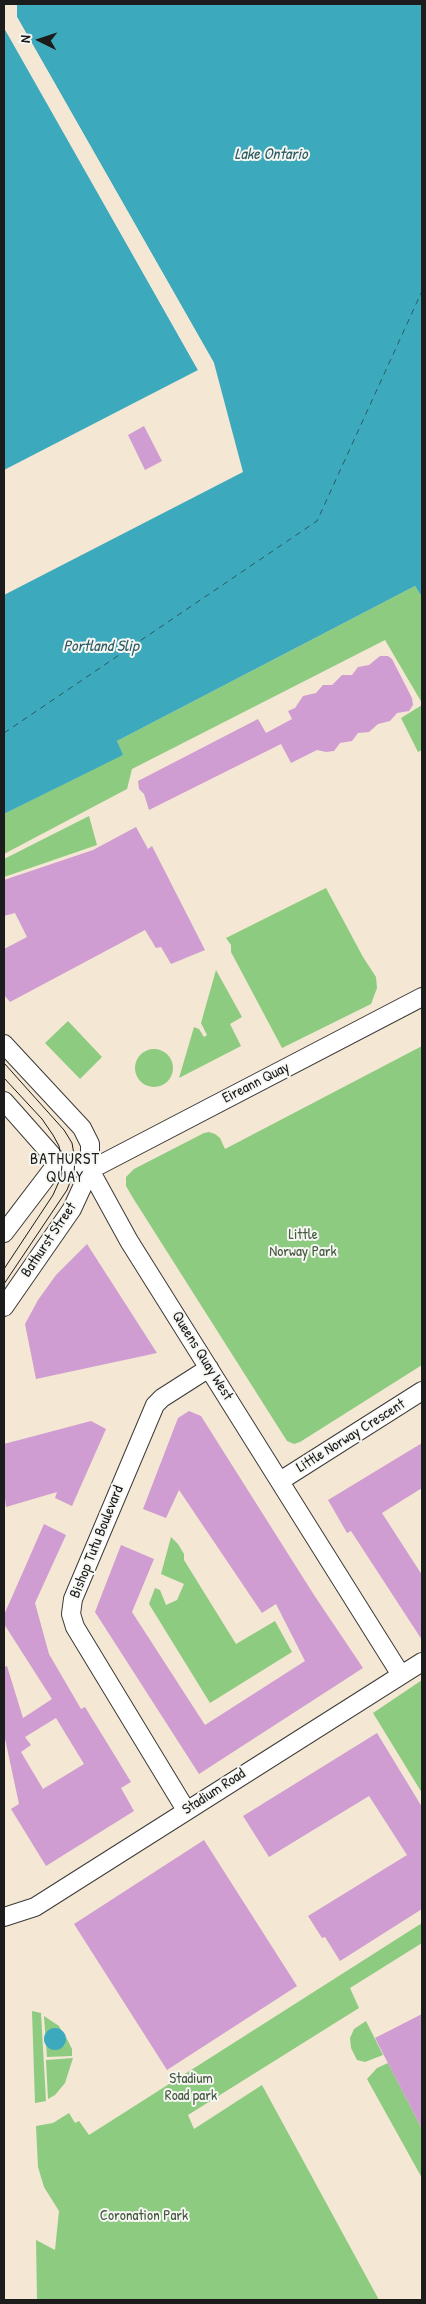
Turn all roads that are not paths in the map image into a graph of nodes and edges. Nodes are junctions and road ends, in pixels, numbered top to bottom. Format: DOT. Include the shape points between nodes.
graph roads {
  1 [pos="422,997"];
  2 [pos="4,1044"];
  3 [pos="4,1101"];
  4 [pos="58,1162"];
  5 [pos="90,1170"];
  6 [pos="4,1234"];
  7 [pos="4,1307"];
  8 [pos="210,1368"];
  9 [pos="422,1391"];
  10 [pos="280,1481"];
  11 [pos="422,1662"];
  12 [pos="401,1675"];
  13 [pos="186,1810"];
  14 [pos="4,1917"];
  1 -- 5 [label="street, Eireann Quay"];
  2 -- 5 [label="street, Queens Quay West" via="82,1128 90,1144"];
  3 -- 4 [label="street"];
  4 -- 5 [label="street"];
  4 -- 6 [label="street"];
  5 -- 7 [label="street, Bathurst Street" via="72,1209"];
  5 -- 8 [label="street, Queens Quay West" via="129,1241"];
  8 -- 10 [label="street, Queens Quay West"];
  8 -- 13 [label="street, Bishop Tutu Boulevard" via="155,1404 72,1599 71,1614 75,1627"];
  9 -- 10 [label="street, Little Norway Crescent"];
  10 -- 12 [label="street, Queens Quay West"];
  11 -- 12 [label="street, Stadium Road"];
  12 -- 13 [label="street, Stadium Road"];
  13 -- 14 [label="street, Stadium Road" via="35,1906"];
}
